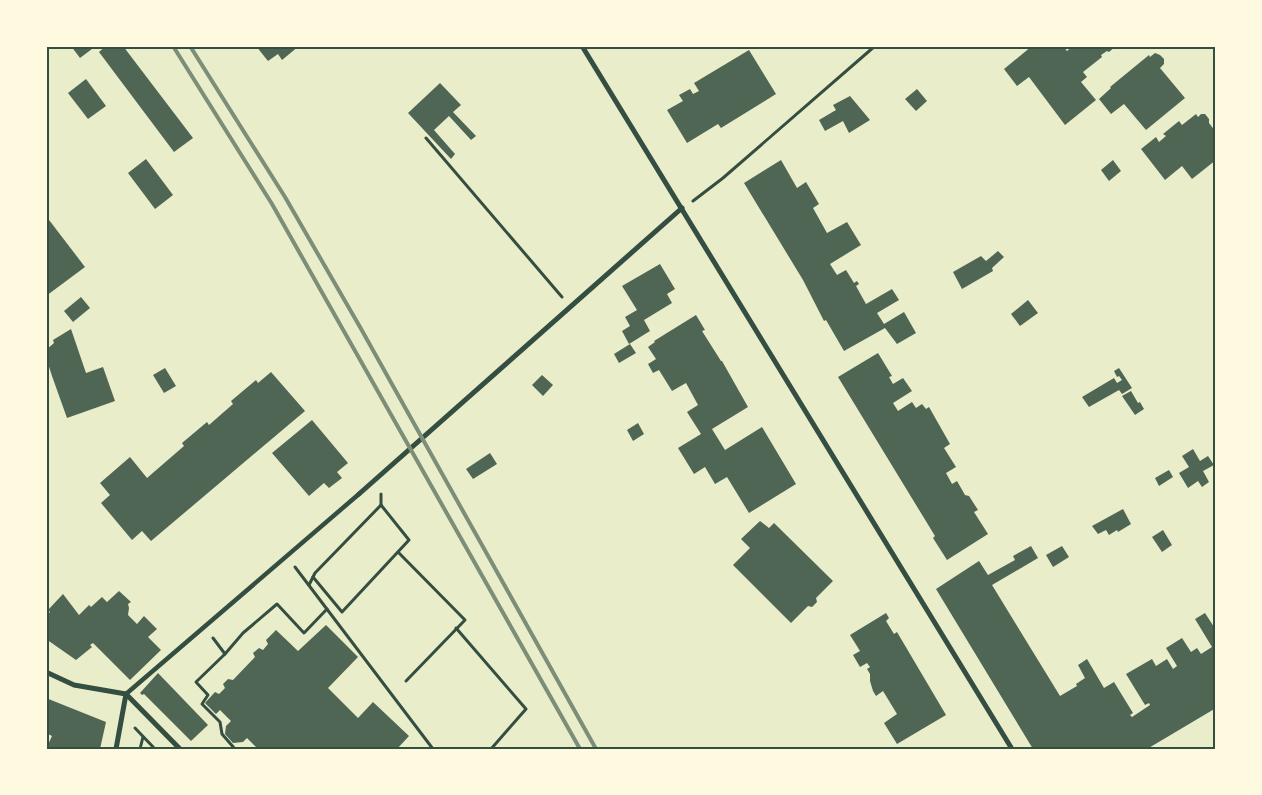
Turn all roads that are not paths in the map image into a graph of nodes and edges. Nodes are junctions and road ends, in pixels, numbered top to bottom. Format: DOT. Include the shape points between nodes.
graph roads {
  1 [pos="582,46"];
  2 [pos="682,208"];
  3 [pos="359,494"];
  4 [pos="46,672"];
  5 [pos="126,694"];
  6 [pos="116,749"];
  7 [pos="180,749"];
  8 [pos="1012,749"];
  1 -- 2 [label="street"];
  2 -- 3 [label="street"];
  2 -- 8 [label="street"];
  3 -- 5 [label="street"];
  4 -- 5 [label="street" via="74,685"];
  5 -- 6 [label="street"];
  5 -- 7 [label="street"];
}
